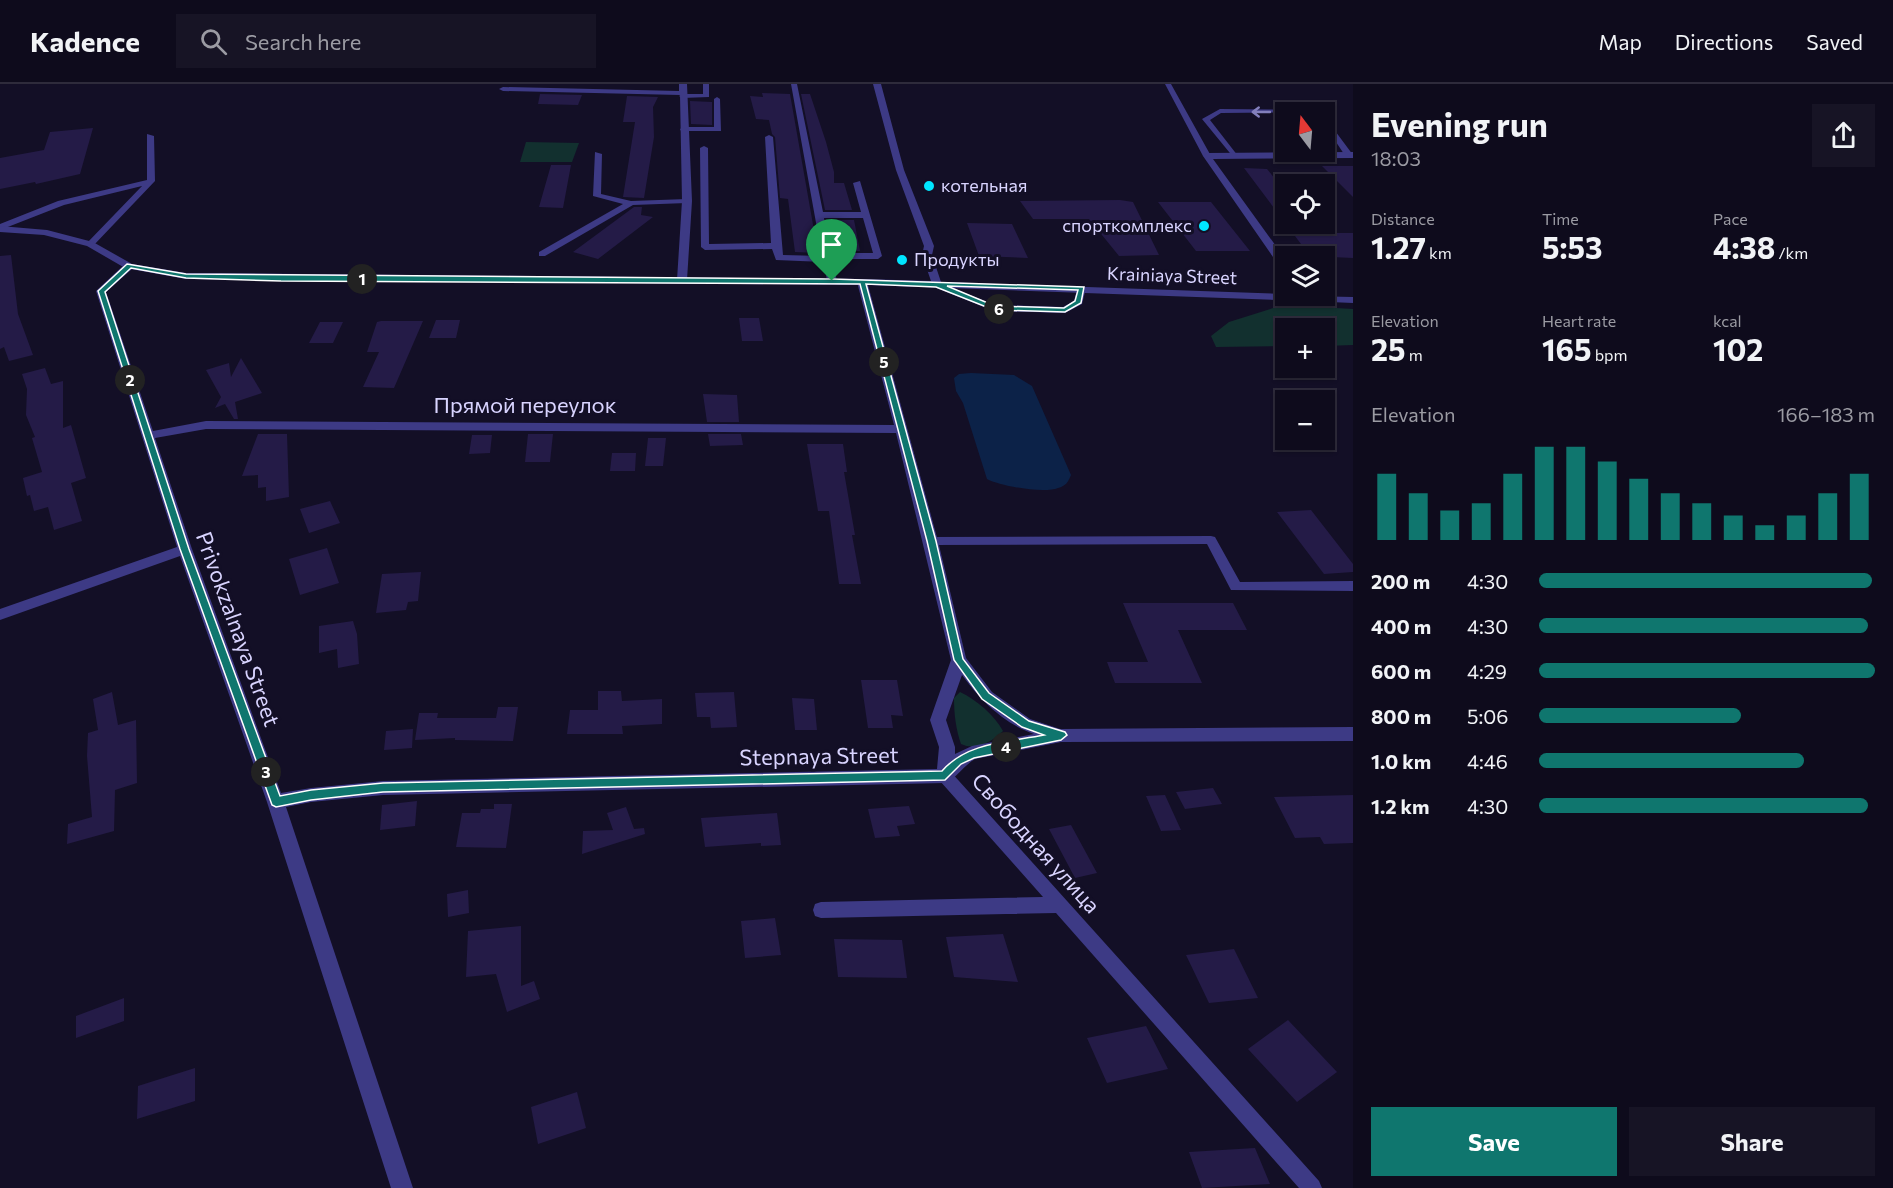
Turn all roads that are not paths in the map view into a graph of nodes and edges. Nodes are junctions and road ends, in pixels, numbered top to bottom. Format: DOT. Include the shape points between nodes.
graph roads {
  1 [pos="706,84"];
  2 [pos="794,84"];
  3 [pos="876,84"];
  4 [pos="1168,84"];
  5 [pos="503,87"];
  6 [pos="683,91"];
  7 [pos="717,99"];
  8 [pos="1275,112"];
  9 [pos="684,129"];
  10 [pos="1335,133"];
  11 [pos="150,136"];
  12 [pos="769,137"];
  13 [pos="704,148"];
  14 [pos="598,154"];
  15 [pos="1351,155"];
  16 [pos="1207,156"];
  17 [pos="1234,156"];
  18 [pos="151,181"];
  19 [pos="857,183"];
  20 [pos="687,201"];
  21 [pos="631,203"];
  22 [pos="818,215"];
  23 [pos="866,215"];
  24 [pos="0,228"];
  25 [pos="90,244"];
  26 [pos="776,246"];
  27 [pos="1275,252"];
  28 [pos="542,254"];
  29 [pos="826,257"];
  30 [pos="129,266"];
  31 [pos="682,280"];
  32 [pos="832,281"];
  33 [pos="862,282"];
  34 [pos="938,285"];
  35 [pos="1082,288"];
  36 [pos="1275,296"];
  37 [pos="1335,299"];
  38 [pos="1353,300"];
  39 [pos="902,429"];
  40 [pos="149,436"];
  41 [pos="932,541"];
  42 [pos="185,549"];
  43 [pos="1353,586"];
  44 [pos="0,615"];
  45 [pos="958,660"];
  46 [pos="1353,734"];
  47 [pos="1061,735"];
  48 [pos="945,776"];
  49 [pos="276,802"];
  50 [pos="1060,904"];
  51 [pos="821,910"];
  52 [pos="402,1188"];
  53 [pos="1312,1188"];
  1 -- 6 [label="lane" via="707,96"];
  2 -- 22 [label="lane"];
  3 -- 34 [label="street"];
  4 -- 16 [label="lane"];
  5 -- 6 [label="street"];
  6 -- 9 [label="street"];
  7 -- 9 [label="lane" via="718,129"];
  8 -- 17 [label="lane, one-way" via="1220,111 1206,119"];
  9 -- 20 [label="street"];
  10 -- 15 [label="lane"];
  11 -- 18 [label="lane"];
  12 -- 26 [label="lane"];
  13 -- 26 [label="lane" via="705,247"];
  14 -- 21 [label="lane" via="597,196"];
  15 -- 17 [label="street"];
  16 -- 17 [label="street"];
  16 -- 27 [label="street"];
  18 -- 24 [label="lane" via="61,203"];
  18 -- 25 [label="lane"];
  19 -- 23 [label="lane"];
  20 -- 21 [label="lane"];
  20 -- 31 [label="street"];
  21 -- 28 [label="lane"];
  22 -- 23 [label="lane"];
  22 -- 29 [label="lane"];
  23 -- 29 [label="lane" via="878,256"];
  24 -- 25 [label="street, Krainiaya Street" via="44,232"];
  25 -- 30 [label="street, Krainiaya Street"];
  26 -- 29 [label="lane" via="779,258"];
  29 -- 32 [label="lane"];
  30 -- 31 [label="street, Krainiaya Street" via="186,276"];
  30 -- 40 [label="street, Privokzalnaya Street" via="101,291"];
  31 -- 32 [label="street, Krainiaya Street"];
  32 -- 33 [label="street, Krainiaya Street"];
  33 -- 34 [label="street, Krainiaya Street"];
  33 -- 39 [label="street"];
  34 -- 35 [label="street, Krainiaya Street"];
  34 -- 35 [label="lane" via="994,308 1065,310 1078,302"];
  35 -- 36 [label="street, Krainiaya Street"];
  37 -- 38 [label="lane"];
  39 -- 40 [label="street, Прямой переулок" via="206,425"];
  39 -- 41 [label="street"];
  40 -- 42 [label="street, Privokzalnaya Street"];
  41 -- 43 [label="lane" via="1211,540 1236,587"];
  41 -- 45 [label="street"];
  42 -- 44 [label="street"];
  42 -- 49 [label="street, Privokzalnaya Street"];
  45 -- 47 [label="street" via="986,696 1025,724"];
  45 -- 48 [label="street, Свободная улица" via="938,720 946,747"];
  46 -- 47 [label="street"];
  47 -- 48 [label="street" via="972,753 957,761"];
  48 -- 49 [label="street, Stepnaya Street" via="383,788"];
  48 -- 50 [label="lane, Свободная улица"];
  49 -- 52 [label="street, Privokzalnaya Street"];
  50 -- 51 [label="lane"];
  50 -- 53 [label="lane, Свободная улица"];
}
